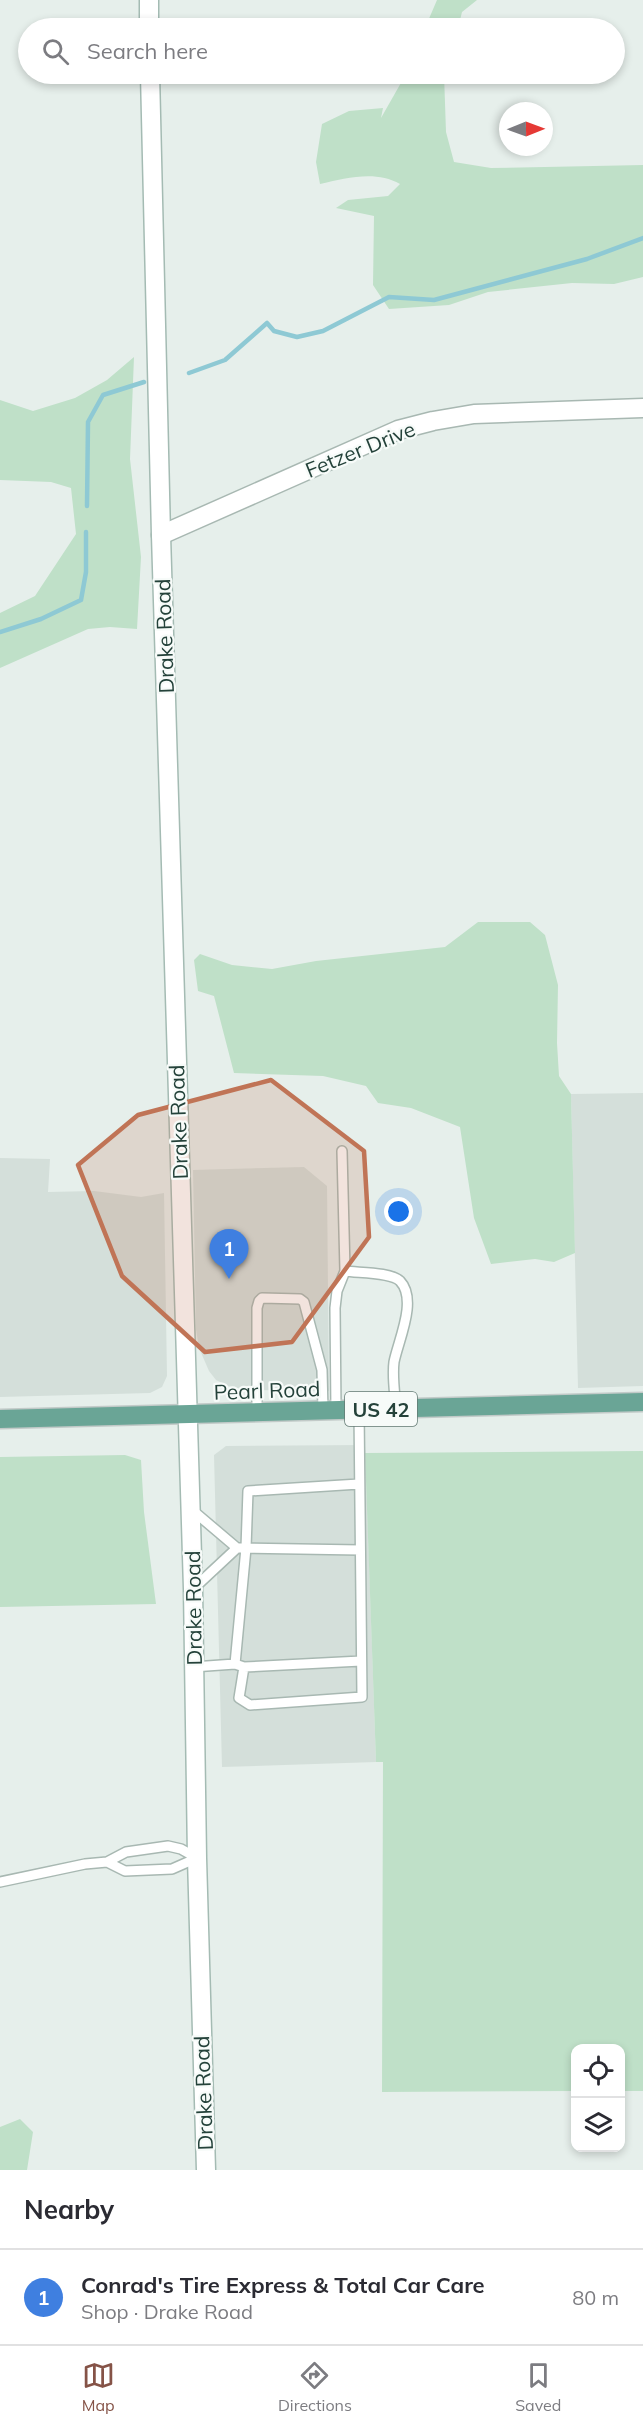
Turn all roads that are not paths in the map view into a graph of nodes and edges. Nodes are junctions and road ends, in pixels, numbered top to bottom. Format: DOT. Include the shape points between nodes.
graph roads {
  1 [pos="149,0"];
  2 [pos="149,18"];
  3 [pos="150,84"];
  4 [pos="643,408"];
  5 [pos="161,535"];
  6 [pos="342,1151"];
  7 [pos="345,1272"];
  8 [pos="643,1402"];
  9 [pos="396,1409"];
  10 [pos="358,1410"];
  11 [pos="329,1411"];
  12 [pos="257,1413"];
  13 [pos="189,1415"];
  14 [pos="0,1419"];
  15 [pos="359,1484"];
  16 [pos="191,1509"];
  17 [pos="242,1548"];
  18 [pos="360,1550"];
  19 [pos="193,1589"];
  20 [pos="361,1661"];
  21 [pos="239,1665"];
  22 [pos="194,1667"];
  23 [pos="197,1858"];
  24 [pos="107,1862"];
  25 [pos="0,1882"];
  26 [pos="206,2170"];
  1 -- 2 [label="street"];
  3 -- 5 [label="street, Drake Road"];
  4 -- 5 [label="street, Fetzer Drive" via="474,414 433,420 398,430"];
  5 -- 13 [label="street, Drake Road"];
  6 -- 7 [label="lane"];
  7 -- 9 [label="lane" via="391,1276 403,1287 407,1306 394,1363"];
  7 -- 11 [label="lane" via="335,1308"];
  8 -- 9 [label="main road, Pearl Road / US 42"];
  9 -- 10 [label="main road, Pearl Road / US 42"];
  10 -- 11 [label="main road, Pearl Road / US 42"];
  10 -- 15 [label="lane"];
  11 -- 12 [label="main road, Pearl Road / US 42"];
  11 -- 12 [label="lane" via="304,1302 262,1298 258,1304"];
  12 -- 13 [label="main road, Pearl Road / US 42"];
  13 -- 14 [label="main road, Pearl Road / US 42"];
  13 -- 16 [label="street, Drake Road"];
  15 -- 17 [label="lane" via="248,1491"];
  15 -- 18 [label="lane"];
  16 -- 17 [label="lane"];
  16 -- 19 [label="street, Drake Road"];
  17 -- 18 [label="lane"];
  17 -- 19 [label="lane"];
  17 -- 21 [label="lane"];
  18 -- 20 [label="lane"];
  19 -- 22 [label="street, Drake Road"];
  20 -- 21 [label="lane"];
  20 -- 21 [label="lane" via="362,1697 250,1705 239,1698"];
  21 -- 22 [label="lane"];
  22 -- 23 [label="street, Drake Road"];
  23 -- 24 [label="lane" via="172,1869 125,1871"];
  23 -- 24 [label="lane" via="168,1846 126,1852"];
  23 -- 26 [label="street, Drake Road"];
  24 -- 25 [label="lane"];
}
